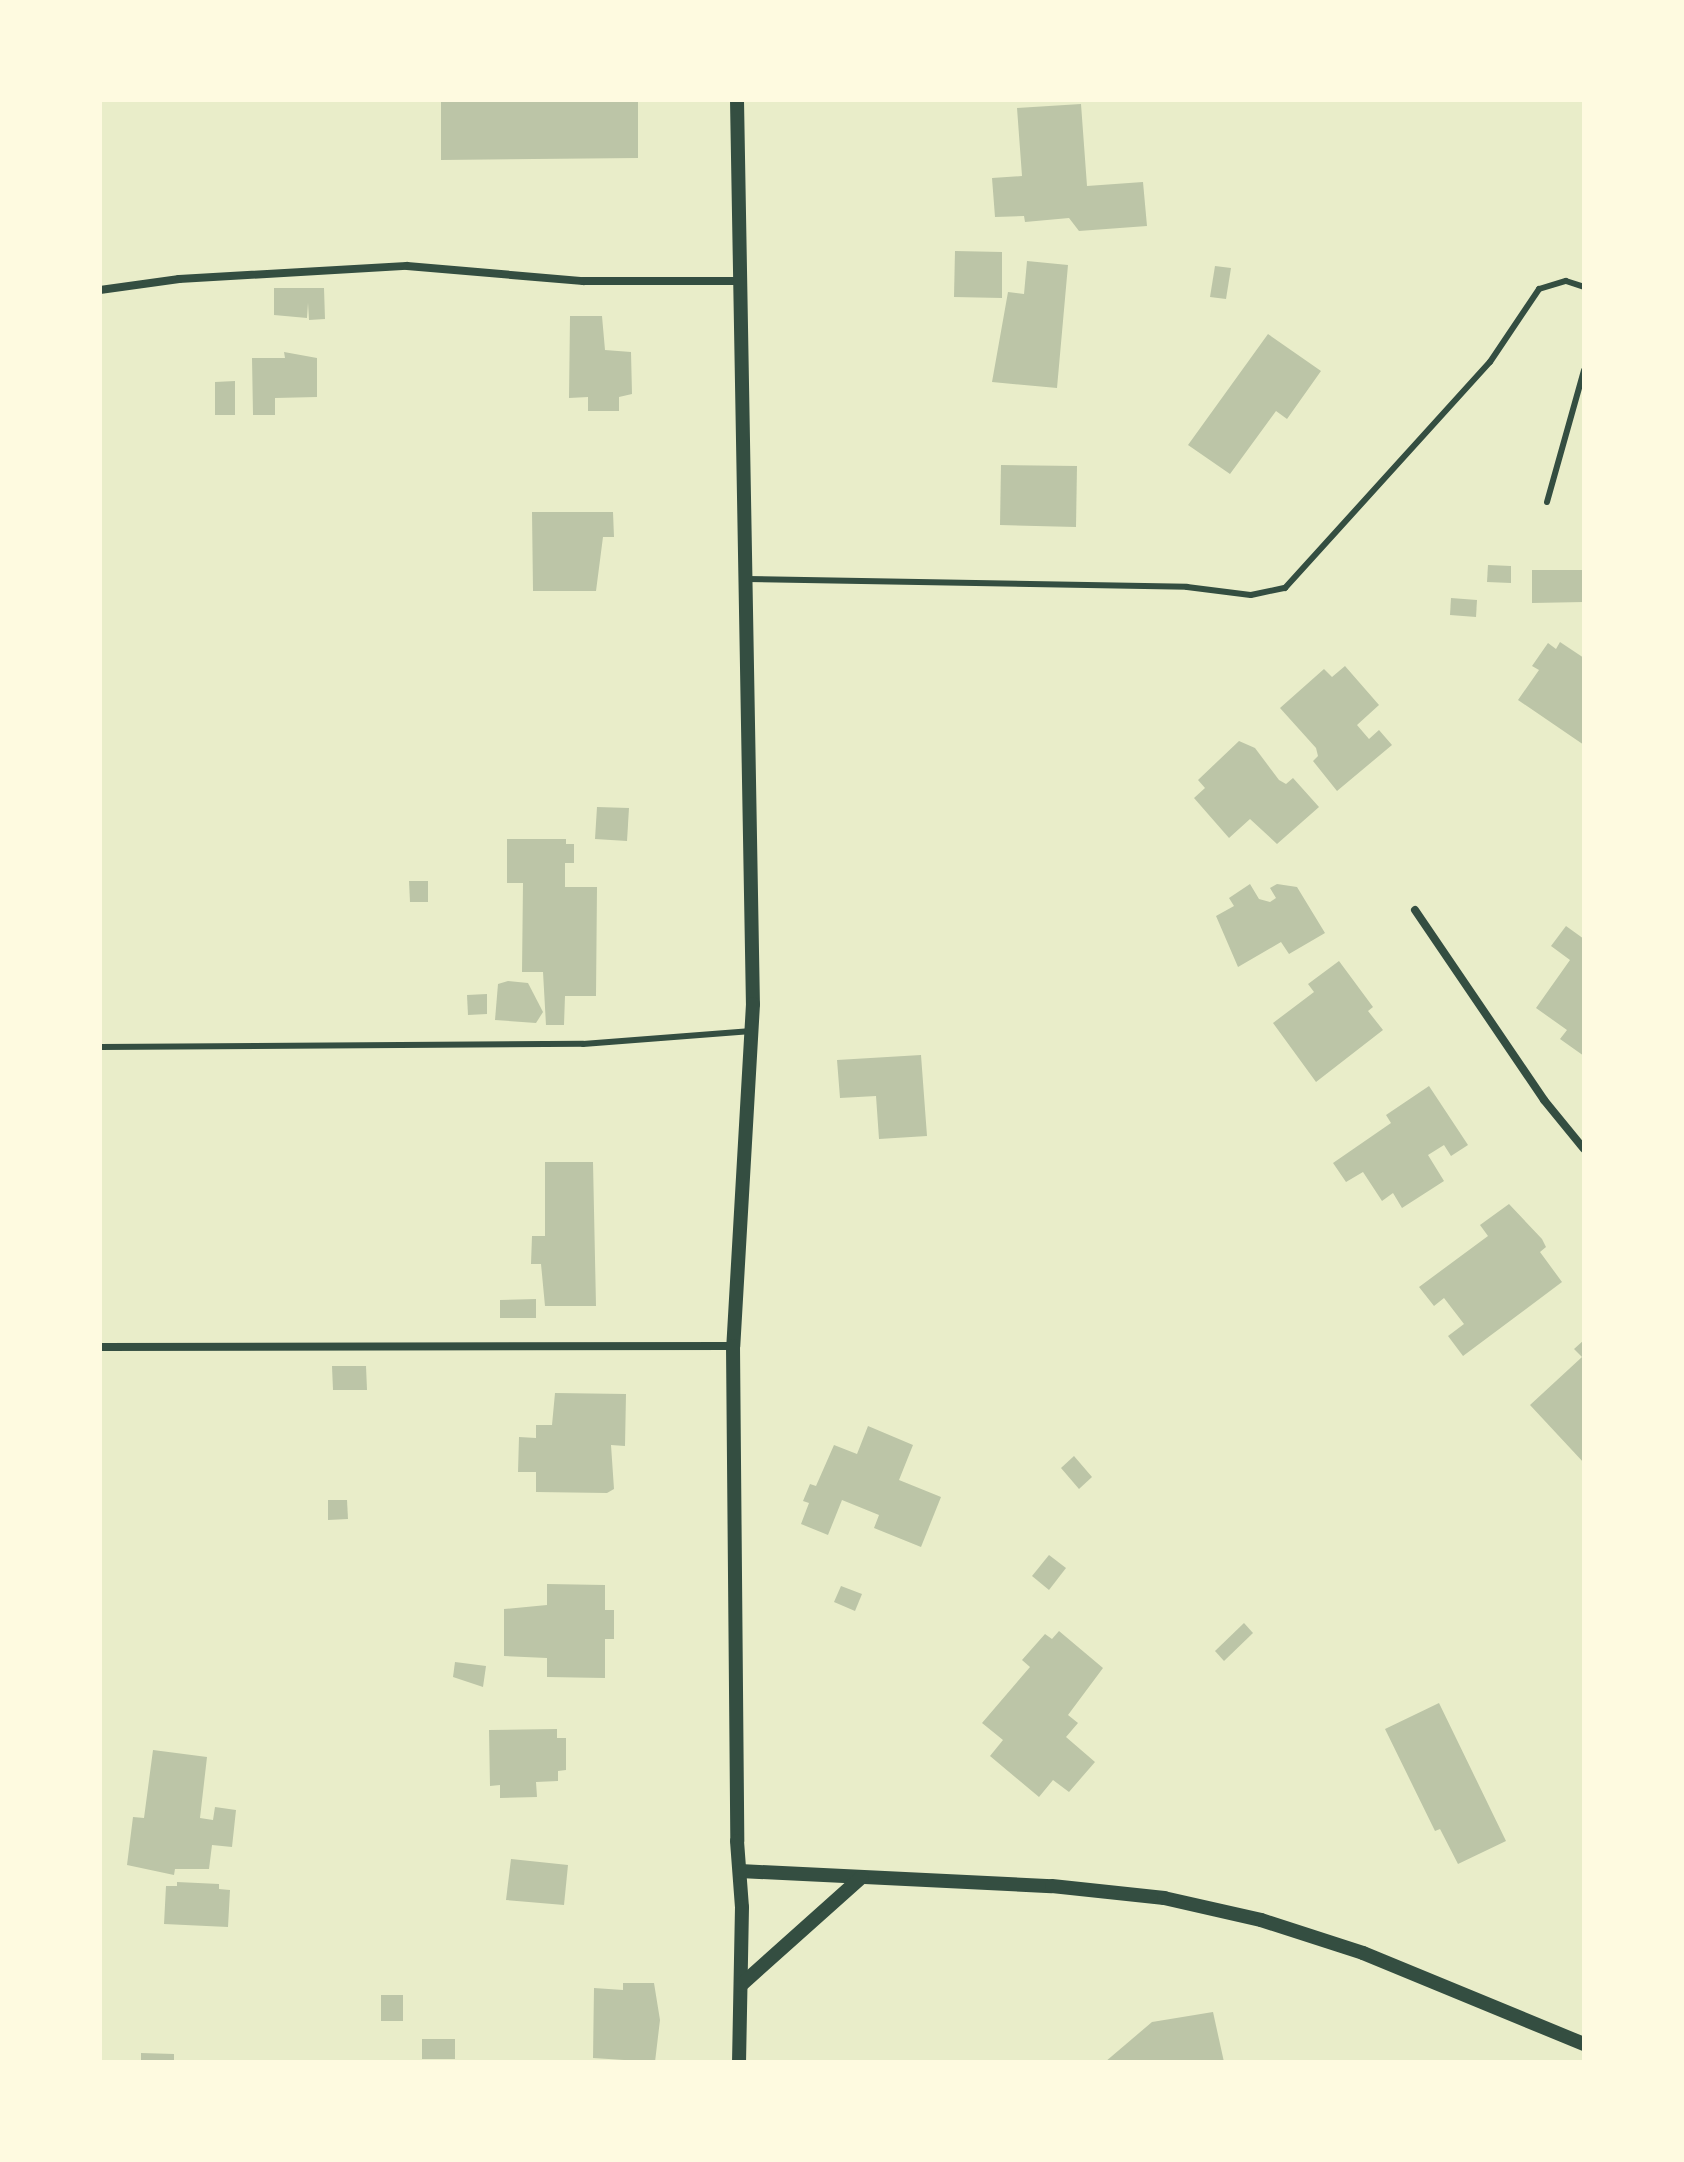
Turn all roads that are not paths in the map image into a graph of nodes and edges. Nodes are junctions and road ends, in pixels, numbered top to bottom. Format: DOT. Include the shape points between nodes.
graph roads {
  1 [pos="737,100"];
  2 [pos="738,281"];
  3 [pos="1584,287"];
  4 [pos="100,290"];
  5 [pos="1584,370"];
  6 [pos="1547,502"];
  7 [pos="747,579"];
  8 [pos="1415,910"];
  9 [pos="752,1031"];
  10 [pos="100,1047"];
  11 [pos="1584,1149"];
  12 [pos="733,1346"];
  13 [pos="100,1347"];
  14 [pos="740,1871"];
  15 [pos="862,1877"];
  16 [pos="741,1985"];
  17 [pos="1584,2044"];
  18 [pos="739,2062"];
  1 -- 2 [label="street"];
  2 -- 4 [label="street" via="583,281 407,266 179,279"];
  2 -- 7 [label="street"];
  3 -- 7 [label="lane" via="1566,281 1539,289 1490,362 1285,588 1251,595 1187,587"];
  5 -- 6 [label="lane"];
  7 -- 9 [label="street"];
  8 -- 11 [label="street" via="1544,1100"];
  9 -- 10 [label="lane" via="583,1044"];
  9 -- 12 [label="street"];
  12 -- 13 [label="street"];
  12 -- 14 [label="street"];
  14 -- 15 [label="street"];
  14 -- 16 [label="street"];
  15 -- 16 [label="street"];
  15 -- 17 [label="street" via="1052,1886 1164,1898 1247,1917 1363,1953"];
  16 -- 18 [label="street"];
}
